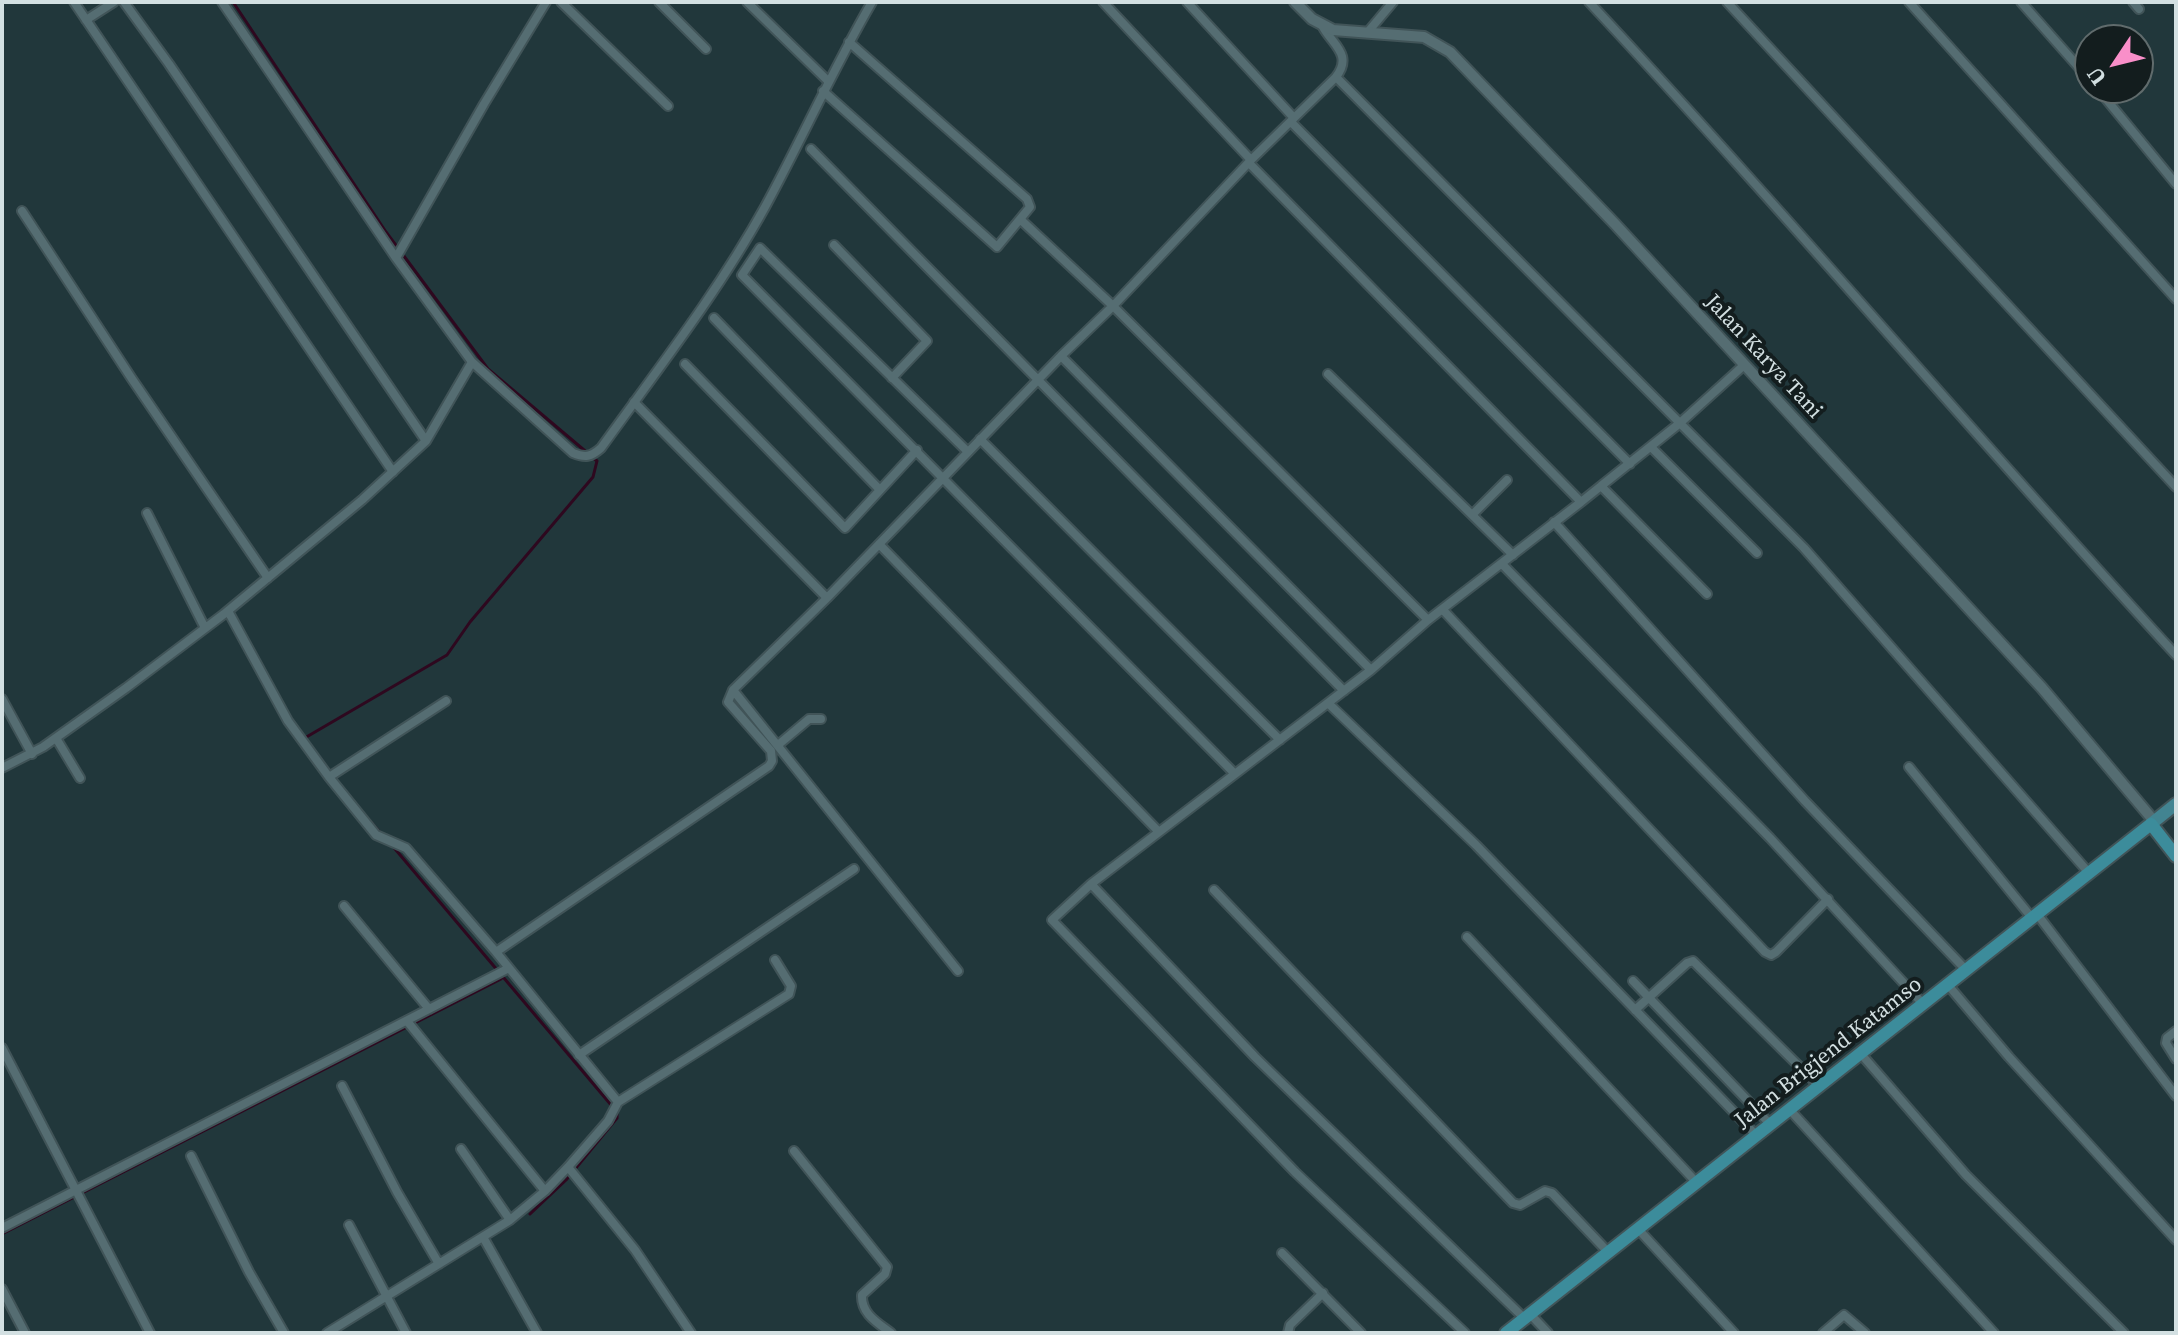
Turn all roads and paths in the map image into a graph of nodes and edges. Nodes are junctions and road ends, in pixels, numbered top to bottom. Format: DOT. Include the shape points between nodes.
graph roads {
  1 [pos="74,2"];
  2 [pos="114,2"];
  3 [pos="124,2"];
  4 [pos="222,2"];
  5 [pos="546,2"];
  6 [pos="561,2"];
  7 [pos="659,2"];
  8 [pos="747,2"];
  9 [pos="872,2"];
  10 [pos="1103,2"];
  11 [pos="1187,2"];
  12 [pos="1295,2"];
  13 [pos="1393,2"];
  14 [pos="1589,2"];
  15 [pos="1727,2"];
  16 [pos="1909,2"];
  17 [pos="2021,2"];
  18 [pos="86,20"];
  19 [pos="1323,27"];
  20 [pos="1367,33"];
  21 [pos="849,42"];
  22 [pos="706,49"];
  23 [pos="2074,62"];
  24 [pos="1336,77"];
  25 [pos="828,81"];
  26 [pos="823,91"];
  27 [pos="2110,104"];
  28 [pos="668,106"];
  29 [pos="1293,120"];
  30 [pos="811,149"];
  31 [pos="1250,162"];
  32 [pos="2176,184"];
  33 [pos="22,211"];
  34 [pos="1021,220"];
  35 [pos="834,245"];
  36 [pos="396,258"];
  37 [pos="2176,299"];
  38 [pos="1113,306"];
  39 [pos="714,318"];
  40 [pos="1061,356"];
  41 [pos="472,362"];
  42 [pos="685,364"];
  43 [pos="1743,366"];
  44 [pos="1328,374"];
  45 [pos="892,378"];
  46 [pos="1038,379"];
  47 [pos="634,402"];
  48 [pos="1680,423"];
  49 [pos="980,439"];
  50 [pos="426,441"];
  51 [pos="1651,447"];
  52 [pos="917,450"];
  53 [pos="968,452"];
  54 [pos="1630,464"];
  55 [pos="393,472"];
  56 [pos="944,477"];
  57 [pos="1507,480"];
  58 [pos="1601,486"];
  59 [pos="2176,487"];
  60 [pos="880,490"];
  61 [pos="1581,502"];
  62 [pos="147,513"];
  63 [pos="1473,514"];
  64 [pos="1554,522"];
  65 [pos="879,544"];
  66 [pos="1757,553"];
  67 [pos="1513,555"];
  68 [pos="1502,564"];
  69 [pos="268,578"];
  70 [pos="1707,594"];
  71 [pos="827,598"];
  72 [pos="1443,610"];
  73 [pos="228,611"];
  74 [pos="1428,620"];
  75 [pos="205,628"];
  76 [pos="2176,655"];
  77 [pos="1371,670"];
  78 [pos="733,690"];
  79 [pos="1344,691"];
  80 [pos="2,699"];
  81 [pos="446,701"];
  82 [pos="1328,703"];
  83 [pos="821,719"];
  84 [pos="56,738"];
  85 [pos="1280,740"];
  86 [pos="778,745"];
  87 [pos="32,754"];
  88 [pos="1909,767"];
  89 [pos="2,768"];
  90 [pos="1235,774"];
  91 [pos="329,777"];
  92 [pos="80,778"];
  93 [pos="2176,804"];
  94 [pos="2152,822"];
  95 [pos="1159,832"];
  96 [pos="2176,856"];
  97 [pos="854,869"];
  98 [pos="2089,873"];
  99 [pos="1091,884"];
  100 [pos="1214,890"];
  101 [pos="1828,899"];
  102 [pos="344,906"];
  103 [pos="2034,916"];
  104 [pos="1467,937"];
  105 [pos="496,952"];
  106 [pos="775,960"];
  107 [pos="509,968"];
  108 [pos="958,971"];
  109 [pos="1967,971"];
  110 [pos="1633,981"];
  111 [pos="1948,985"];
  112 [pos="1648,997"];
  113 [pos="1923,1004"];
  114 [pos="429,1009"];
  115 [pos="1635,1010"];
  116 [pos="407,1021"];
  117 [pos="2176,1031"];
  118 [pos="2,1048"];
  119 [pos="1861,1054"];
  120 [pos="579,1055"];
  121 [pos="2176,1059"];
  122 [pos="342,1086"];
  123 [pos="1820,1087"];
  124 [pos="2176,1096"];
  125 [pos="618,1102"];
  126 [pos="1790,1110"];
  127 [pos="1771,1125"];
  128 [pos="1757,1136"];
  129 [pos="461,1149"];
  130 [pos="794,1151"];
  131 [pos="191,1156"];
  132 [pos="572,1172"];
  133 [pos="1697,1183"];
  134 [pos="74,1190"];
  135 [pos="545,1191"];
  136 [pos="510,1220"];
  137 [pos="349,1225"];
  138 [pos="2,1228"];
  139 [pos="1638,1229"];
  140 [pos="483,1237"];
  141 [pos="2176,1240"];
  142 [pos="1608,1252"];
  143 [pos="1282,1253"];
  144 [pos="439,1264"];
  145 [pos="2,1289"];
  146 [pos="1323,1293"];
  147 [pos="387,1298"];
  148 [pos="1527,1316"];
  149 [pos="25,1333"];
  150 [pos="150,1333"];
  151 [pos="284,1333"];
  152 [pos="327,1333"];
  153 [pos="406,1333"];
  154 [pos="537,1333"];
  155 [pos="691,1333"];
  156 [pos="891,1333"];
  157 [pos="1288,1333"];
  158 [pos="1361,1333"];
  159 [pos="1465,1333"];
  160 [pos="1506,1333"];
  161 [pos="1548,1333"];
  162 [pos="1734,1333"];
  163 [pos="1823,1333"];
  164 [pos="1865,1333"];
  165 [pos="1994,1333"];
  166 [pos="2124,1333"];
  1 -- 18 [label="street"];
  2 -- 18 [label="street"];
  3 -- 50 [label="street"];
  4 -- 36 [label="street"];
  5 -- 36 [label="street"];
  6 -- 28 [label="street"];
  7 -- 22 [label="street"];
  8 -- 25 [label="street"];
  9 -- 21 [label="street"];
  10 -- 31 [label="street"];
  11 -- 29 [label="street"];
  12 -- 19 [label="street"];
  13 -- 20 [label="street"];
  14 -- 76 [label="street"];
  15 -- 59 [label="street"];
  16 -- 37 [label="street"];
  17 -- 23 [label="street"];
  18 -- 55 [label="street"];
  19 -- 20 [label="street, Jalan Karya Tani"];
  19 -- 24 [label="street" via="1344,56"];
  20 -- 43 [label="street, Jalan Karya Tani" via="1424,37 1450,52"];
  21 -- 25 [label="street"];
  21 -- 34 [label="street" via="1029,201"];
  24 -- 29 [label="street"];
  24 -- 48 [label="street"];
  25 -- 26 [label="street"];
  26 -- 34 [label="street" via="997,247"];
  26 -- 47 [label="street" via="734,260"];
  27 -- 32 [label="street"];
  29 -- 31 [label="street"];
  29 -- 54 [label="street"];
  30 -- 46 [label="street"];
  31 -- 38 [label="street"];
  31 -- 61 [label="street"];
  33 -- 69 [label="street"];
  34 -- 38 [label="street"];
  35 -- 45 [label="street" via="927,341"];
  36 -- 41 [label="street"];
  38 -- 40 [label="street"];
  38 -- 74 [label="street"];
  39 -- 60 [label="street"];
  40 -- 46 [label="street"];
  40 -- 77 [label="street"];
  41 -- 47 [label="street" via="582,457 601,448"];
  41 -- 50 [label="street"];
  42 -- 60 [label="street" via="845,528"];
  43 -- 48 [label="street"];
  43 -- 94 [label="street, Jalan Karya Tani" via="2042,688"];
  44 -- 63 [label="street"];
  45 -- 52 [label="street" via="760,248 742,275"];
  45 -- 53 [label="street"];
  46 -- 49 [label="street"];
  46 -- 79 [label="street"];
  47 -- 71 [label="street"];
  48 -- 51 [label="street"];
  48 -- 98 [label="street" via="1804,548"];
  49 -- 53 [label="street"];
  49 -- 85 [label="street"];
  50 -- 55 [label="street"];
  51 -- 54 [label="street"];
  51 -- 66 [label="street"];
  52 -- 56 [label="street"];
  52 -- 60 [label="street"];
  53 -- 56 [label="street"];
  54 -- 58 [label="street"];
  55 -- 69 [label="street"];
  56 -- 65 [label="street"];
  56 -- 90 [label="street"];
  57 -- 63 [label="street"];
  58 -- 61 [label="street"];
  58 -- 70 [label="street"];
  61 -- 64 [label="street"];
  62 -- 75 [label="street"];
  63 -- 67 [label="street"];
  64 -- 67 [label="street"];
  64 -- 109 [label="street" via="1805,801"];
  65 -- 71 [label="street"];
  65 -- 95 [label="street"];
  67 -- 68 [label="street"];
  68 -- 72 [label="street"];
  68 -- 101 [label="street"];
  69 -- 73 [label="street"];
  71 -- 78 [label="street"];
  72 -- 74 [label="street"];
  72 -- 101 [label="street" via="1765,952 1776,952"];
  73 -- 75 [label="street"];
  73 -- 91 [label="street" via="295,732"];
  74 -- 77 [label="street"];
  75 -- 84 [label="street"];
  77 -- 79 [label="street"];
  78 -- 86 [label="street"];
  78 -- 105 [label="street" via="728,702 771,751 769,766"];
  79 -- 82 [label="street"];
  80 -- 87 [label="street"];
  81 -- 91 [label="street"];
  82 -- 85 [label="street"];
  82 -- 115 [label="street" via="1476,845"];
  83 -- 86 [label="street" via="809,719"];
  84 -- 87 [label="street"];
  84 -- 92 [label="street"];
  85 -- 90 [label="street"];
  86 -- 108 [label="street"];
  87 -- 89 [label="street"];
  88 -- 103 [label="street"];
  90 -- 95 [label="street"];
  91 -- 105 [label="street" via="376,835 406,848"];
  93 -- 94 [label="main road, Jalan Brigjend Katamso"];
  94 -- 96 [label="highway"];
  94 -- 98 [label="highway, Jalan Brigjend Katamso"];
  95 -- 99 [label="street"];
  97 -- 120 [label="street"];
  98 -- 103 [label="highway, Jalan Brigjend Katamso"];
  99 -- 148 [label="street" via="1255,1057"];
  99 -- 159 [label="street" via="1053,916 1053,923 1295,1172"];
  100 -- 142 [label="street" via="1513,1203 1552,1193"];
  101 -- 113 [label="street"];
  102 -- 114 [label="street"];
  103 -- 109 [label="highway, Jalan Brigjend Katamso"];
  103 -- 124 [label="street"];
  104 -- 133 [label="street"];
  105 -- 107 [label="street"];
  106 -- 125 [label="street" via="791,986 789,994"];
  107 -- 114 [label="street"];
  107 -- 120 [label="street"];
  109 -- 111 [label="highway, Jalan Brigjend Katamso"];
  110 -- 112 [label="street"];
  111 -- 113 [label="highway, Jalan Brigjend Katamso"];
  111 -- 141 [label="street"];
  112 -- 115 [label="street"];
  112 -- 123 [label="street" via="1693,961"];
  112 -- 127 [label="street"];
  113 -- 119 [label="highway, Jalan Brigjend Katamso"];
  114 -- 116 [label="street"];
  115 -- 128 [label="street"];
  116 -- 134 [label="street"];
  116 -- 135 [label="street"];
  117 -- 121 [label="street" via="2166,1043"];
  118 -- 134 [label="street"];
  119 -- 123 [label="highway, Jalan Brigjend Katamso"];
  119 -- 166 [label="street" via="1966,1175"];
  120 -- 125 [label="street"];
  122 -- 144 [label="street"];
  123 -- 126 [label="highway, Jalan Brigjend Katamso"];
  125 -- 132 [label="street"];
  126 -- 127 [label="highway, Jalan Brigjend Katamso"];
  126 -- 165 [label="street"];
  127 -- 128 [label="highway, Jalan Brigjend Katamso"];
  128 -- 133 [label="highway, Jalan Brigjend Katamso"];
  129 -- 136 [label="street"];
  130 -- 156 [label="street" via="887,1267 862,1295 862,1302"];
  131 -- 151 [label="street"];
  132 -- 135 [label="street"];
  132 -- 155 [label="street" via="635,1250"];
  133 -- 139 [label="highway, Jalan Brigjend Katamso"];
  134 -- 138 [label="street"];
  134 -- 150 [label="street"];
  135 -- 136 [label="street"];
  136 -- 140 [label="street"];
  137 -- 147 [label="street"];
  139 -- 142 [label="highway, Jalan Brigjend Katamso"];
  139 -- 162 [label="street"];
  140 -- 144 [label="street"];
  140 -- 154 [label="street"];
  142 -- 148 [label="highway, Jalan Brigjend Katamso"];
  143 -- 146 [label="street"];
  144 -- 147 [label="street"];
  145 -- 149 [label="street"];
  146 -- 157 [label="street"];
  146 -- 158 [label="street"];
  147 -- 152 [label="street"];
  147 -- 153 [label="street"];
  148 -- 160 [label="highway, Jalan Brigjend Katamso"];
  148 -- 161 [label="street"];
  163 -- 164 [label="street" via="1842,1315"];
}
